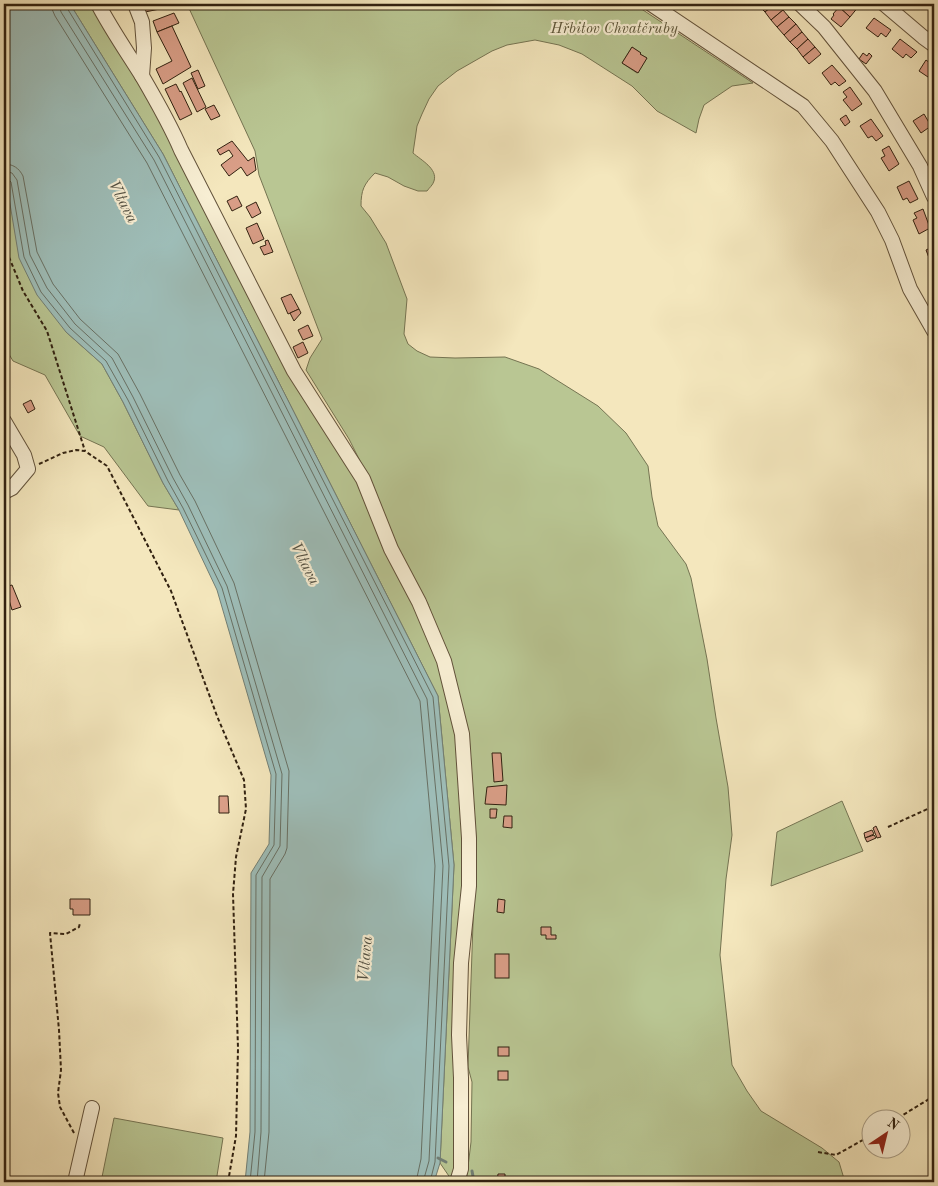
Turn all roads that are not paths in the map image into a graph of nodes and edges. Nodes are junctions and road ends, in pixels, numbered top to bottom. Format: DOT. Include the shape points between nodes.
graph roads {
  1 [pos="98,4"];
  2 [pos="135,4"];
  3 [pos="651,4"];
  4 [pos="800,4"];
  5 [pos="884,4"];
  6 [pos="934,45"];
  7 [pos="142,76"];
  8 [pos="934,196"];
  9 [pos="934,331"];
  10 [pos="4,421"];
  11 [pos="4,492"];
  12 [pos="92,1108"];
  13 [pos="75,1182"];
  14 [pos="457,1182"];
  1 -- 7 [label="street"];
  2 -- 7 [label="street" via="142,22"];
  3 -- 9 [label="street" via="803,106 832,141 878,212 910,289"];
  4 -- 8 [label="street" via="824,27 875,91"];
  5 -- 6 [label="street"];
  7 -- 14 [label="street" via="171,126 294,371 363,479 391,549 419,602 444,661 462,734 469,838 469,886 461,962 461,1169"];
  10 -- 11 [label="street" via="24,455 28,470"];
  12 -- 13 [label="street"];
}
